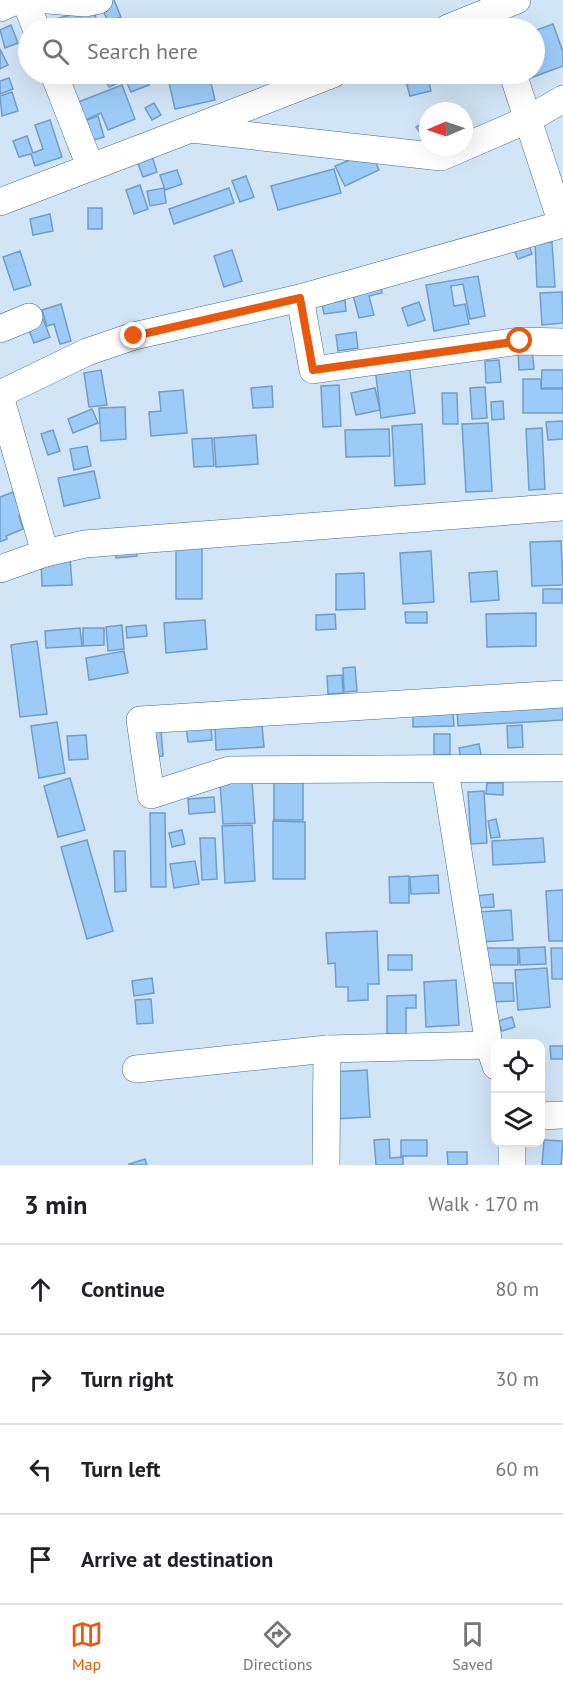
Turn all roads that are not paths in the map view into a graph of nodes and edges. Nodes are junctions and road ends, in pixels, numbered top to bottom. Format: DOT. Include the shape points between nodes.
graph roads {
  1 [pos="18,0"];
  2 [pos="25,0"];
  3 [pos="48,0"];
  4 [pos="99,0"];
  5 [pos="517,0"];
  6 [pos="0,8"];
  7 [pos="492,13"];
  8 [pos="32,18"];
  9 [pos="477,18"];
  10 [pos="58,84"];
  11 [pos="307,84"];
  12 [pos="517,84"];
  13 [pos="563,99"];
  14 [pos="529,119"];
  15 [pos="191,129"];
  16 [pos="90,166"];
  17 [pos="0,202"];
  18 [pos="562,224"];
  19 [pos="300,298"];
  20 [pos="30,317"];
  21 [pos="0,329"];
  22 [pos="563,342"];
  23 [pos="0,395"];
  24 [pos="563,507"];
  25 [pos="45,553"];
  26 [pos="0,569"];
  27 [pos="563,693"];
  28 [pos="563,768"];
  29 [pos="446,770"];
  30 [pos="327,1049"];
  31 [pos="491,1049"];
  32 [pos="491,1055"];
  33 [pos="136,1069"];
  34 [pos="563,1115"];
  35 [pos="545,1116"];
  36 [pos="512,1147"];
  37 [pos="326,1165"];
  38 [pos="512,1165"];
  1 -- 6 [label="street"];
  2 -- 8 [label="street"];
  3 -- 4 [label="street"];
  5 -- 7 [label="street"];
  7 -- 9 [label="street"];
  10 -- 16 [label="street"];
  11 -- 15 [label="street"];
  12 -- 14 [label="street"];
  13 -- 14 [label="street"];
  14 -- 15 [label="street" via="441,157"];
  14 -- 18 [label="street"];
  15 -- 16 [label="street"];
  16 -- 17 [label="street"];
  18 -- 19 [label="street"];
  19 -- 22 [label="street" via="313,370 520,341"];
  19 -- 23 [label="street" via="134,336 87,352"];
  20 -- 21 [label="street"];
  23 -- 25 [label="street"];
  24 -- 25 [label="street" via="129,539"];
  25 -- 26 [label="street"];
  27 -- 29 [label="street" via="140,720 151,795 229,770"];
  28 -- 29 [label="street"];
  29 -- 31 [label="street"];
  30 -- 32 [label="street"];
  30 -- 33 [label="street"];
  30 -- 37 [label="street"];
  34 -- 35 [label="street"];
  36 -- 38 [label="street"];
}
